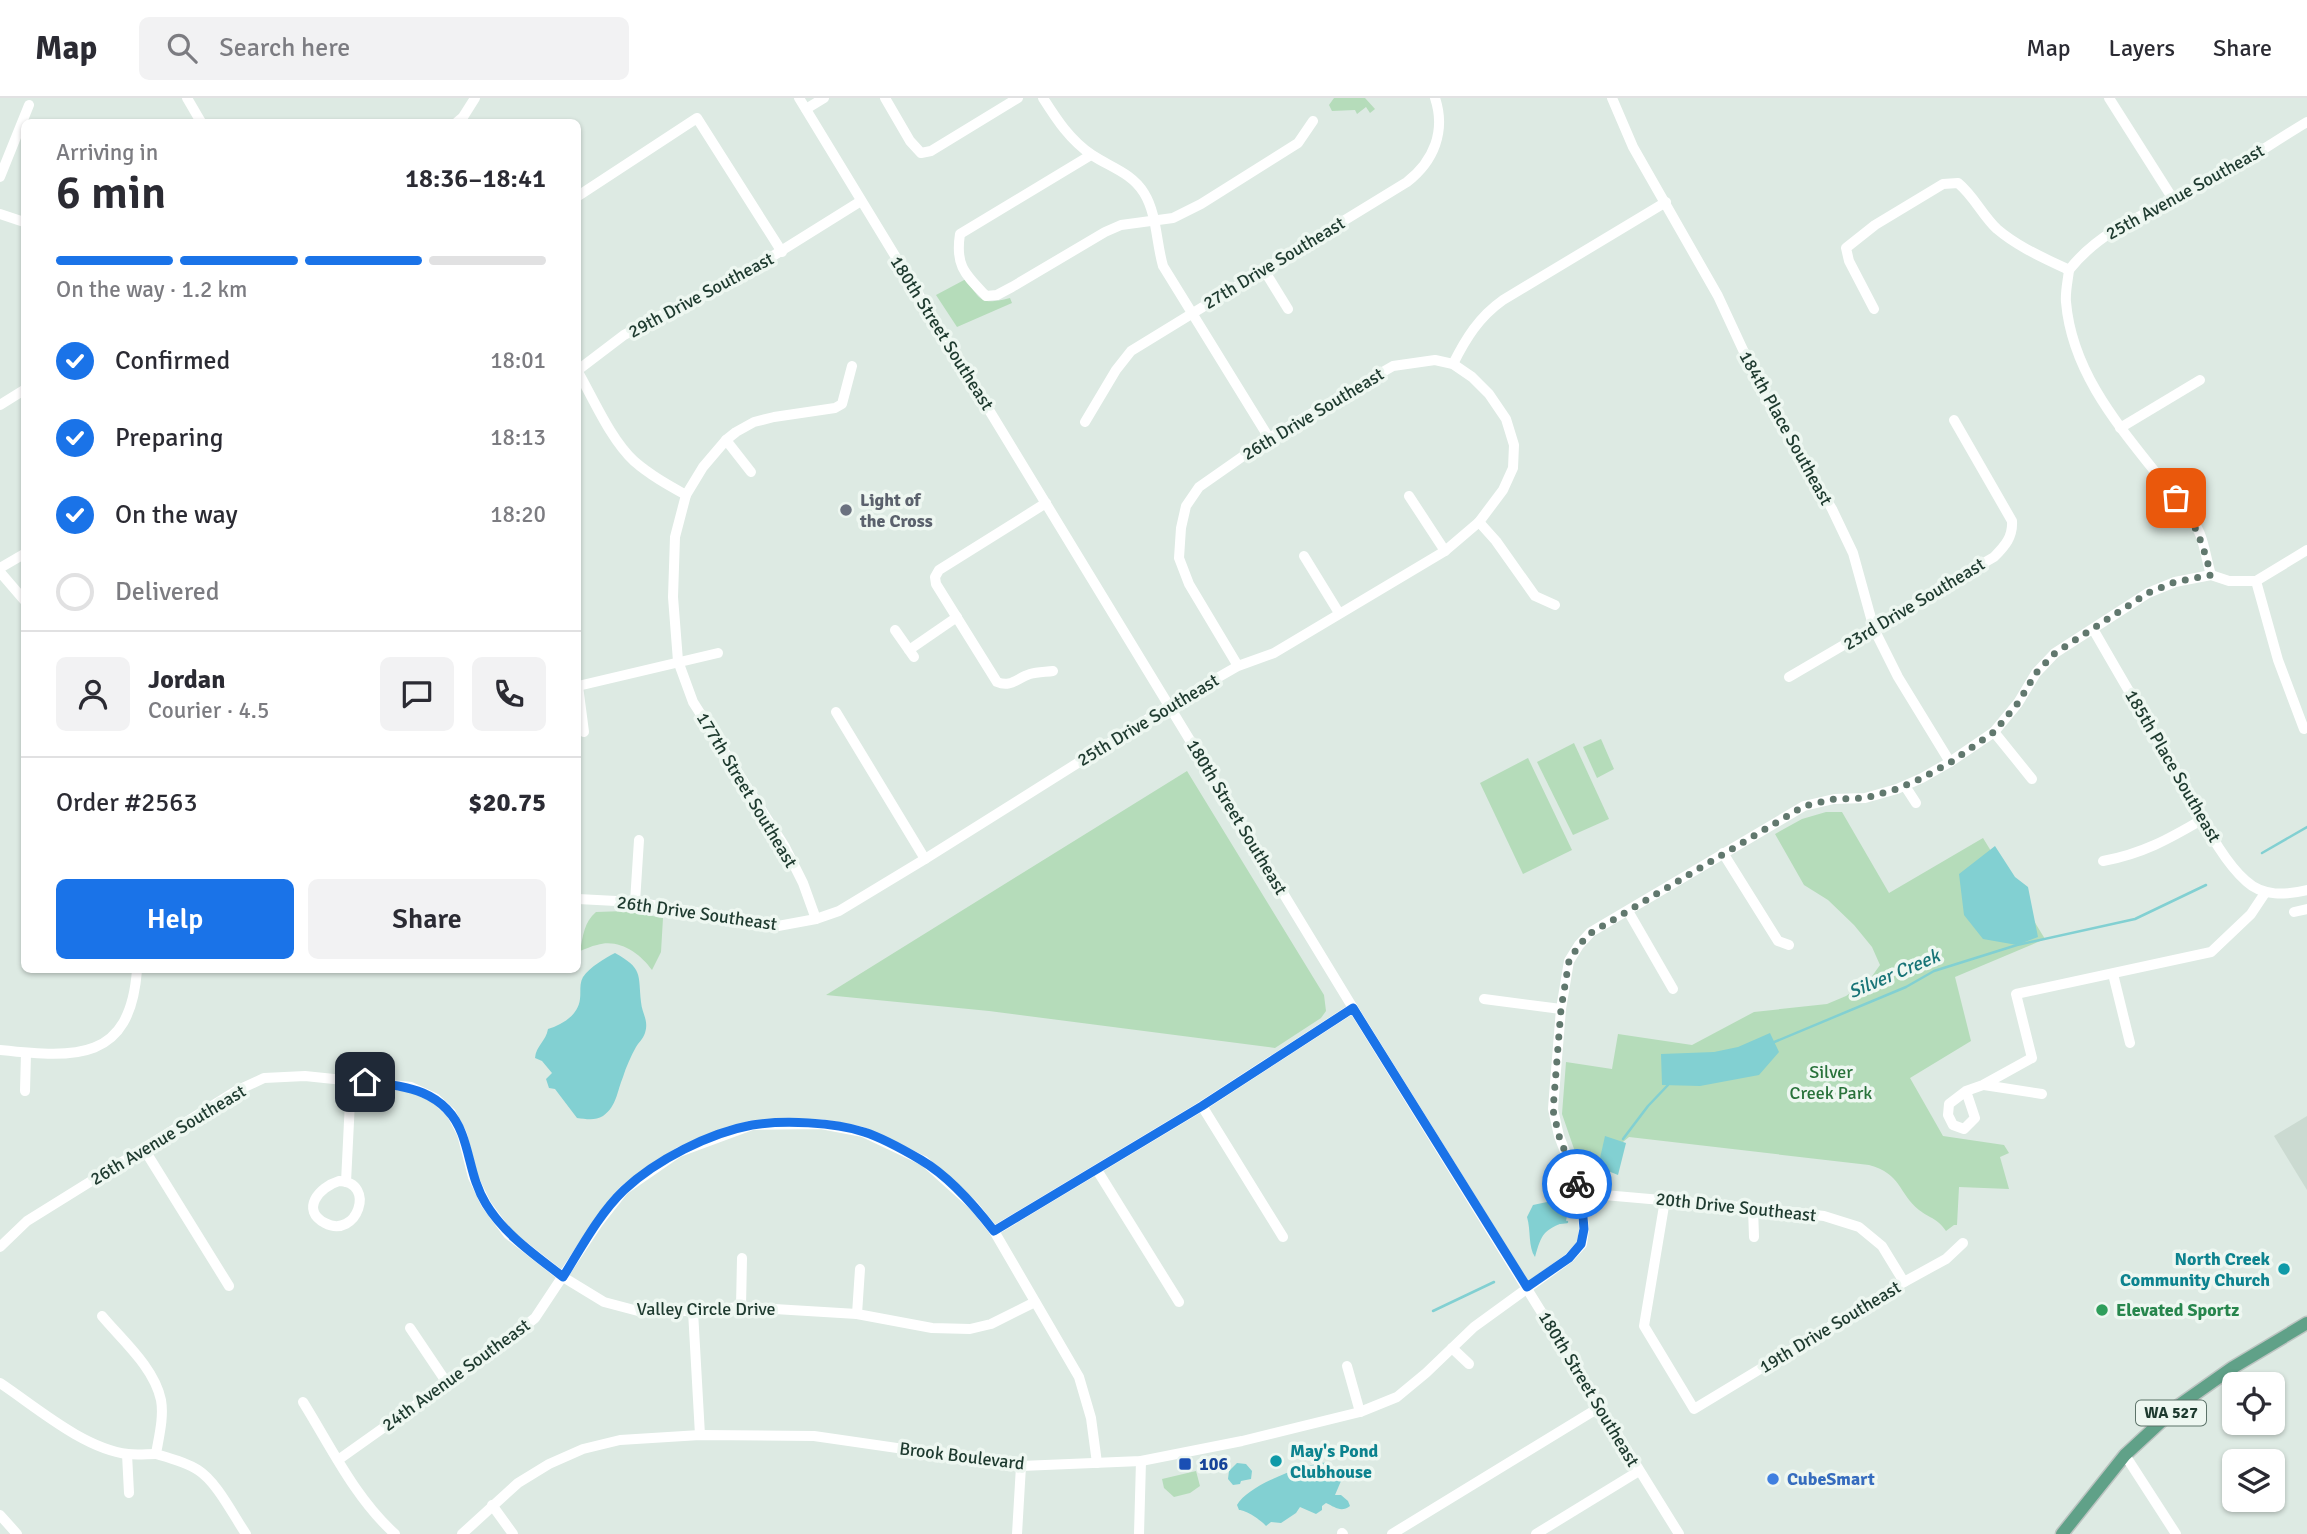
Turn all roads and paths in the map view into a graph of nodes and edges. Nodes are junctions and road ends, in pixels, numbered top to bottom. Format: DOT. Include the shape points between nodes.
graph roads {
  1 [pos="187,98"];
  2 [pos="799,98"];
  3 [pos="824,98"];
  4 [pos="885,98"];
  5 [pos="1018,98"];
  6 [pos="1043,98"];
  7 [pos="1435,98"];
  8 [pos="1612,98"];
  9 [pos="2109,98"];
  10 [pos="475,99"];
  11 [pos="29,105"];
  12 [pos="806,109"];
  13 [pos="23,119"];
  14 [pos="199,119"];
  15 [pos="461,119"];
  16 [pos="1313,121"];
  17 [pos="2307,122"];
  18 [pos="21,125"];
  19 [pos="1091,155"];
  20 [pos="0,177"];
  21 [pos="581,195"];
  22 [pos="2173,199"];
  23 [pos="861,201"];
  24 [pos="1666,202"];
  25 [pos="0,214"];
  26 [pos="21,221"];
  27 [pos="1155,221"];
  28 [pos="782,252"];
  29 [pos="1264,270"];
  30 [pos="2069,270"];
  31 [pos="1288,309"];
  32 [pos="1874,309"];
  33 [pos="1192,313"];
  34 [pos="1453,365"];
  35 [pos="852,366"];
  36 [pos="581,369"];
  37 [pos="581,376"];
  38 [pos="2200,380"];
  39 [pos="21,392"];
  40 [pos="0,405"];
  41 [pos="1954,420"];
  42 [pos="1085,422"];
  43 [pos="2120,428"];
  44 [pos="1269,438"];
  45 [pos="726,440"];
  46 [pos="751,472"];
  47 [pos="686,495"];
  48 [pos="1409,496"];
  49 [pos="1046,503"];
  50 [pos="1479,522"];
  51 [pos="2307,550"];
  52 [pos="1445,551"];
  53 [pos="21,556"];
  54 [pos="1304,556"];
  55 [pos="0,570"];
  56 [pos="2211,575"];
  57 [pos="2256,581"];
  58 [pos="21,596"];
  59 [pos="1555,605"];
  60 [pos="1339,613"];
  61 [pos="957,617"];
  62 [pos="1874,629"];
  63 [pos="2093,629"];
  64 [pos="895,630"];
  65 [pos="718,653"];
  66 [pos="678,661"];
  67 [pos="1237,666"];
  68 [pos="1053,671"];
  69 [pos="1789,677"];
  70 [pos="581,685"];
  71 [pos="1170,705"];
  72 [pos="581,709"];
  73 [pos="836,712"];
  74 [pos="2304,729"];
  75 [pos="584,732"];
  76 [pos="1994,732"];
  77 [pos="1951,762"];
  78 [pos="2032,779"];
  79 [pos="1905,786"];
  80 [pos="1916,803"];
  81 [pos="2203,819"];
  82 [pos="639,839"];
  83 [pos="1723,853"];
  84 [pos="925,859"];
  85 [pos="2103,861"];
  86 [pos="2307,890"];
  87 [pos="2265,893"];
  88 [pos="581,899"];
  89 [pos="635,902"];
  90 [pos="2307,909"];
  91 [pos="1628,911"];
  92 [pos="2294,912"];
  93 [pos="816,919"];
  94 [pos="1788,945"];
  95 [pos="137,973"];
  96 [pos="2113,974"];
  97 [pos="1673,989"];
  98 [pos="1484,999"];
  99 [pos="1353,1008"];
  100 [pos="1561,1009"];
  101 [pos="2130,1043"];
  102 [pos="0,1050"];
  103 [pos="26,1053"];
  104 [pos="351,1081"];
  105 [pos="1983,1085"];
  106 [pos="25,1091"];
  107 [pos="1966,1091"];
  108 [pos="2042,1094"];
  109 [pos="435,1098"];
  110 [pos="1202,1106"];
  111 [pos="144,1149"];
  112 [pos="1097,1170"];
  113 [pos="346,1182"];
  114 [pos="1581,1193"];
  115 [pos="1665,1200"];
  116 [pos="1754,1208"];
  117 [pos="994,1231"];
  118 [pos="1283,1237"];
  119 [pos="1754,1237"];
  120 [pos="1963,1243"];
  121 [pos="0,1247"];
  122 [pos="742,1258"];
  123 [pos="860,1269"];
  124 [pos="563,1277"];
  125 [pos="1904,1282"];
  126 [pos="229,1286"];
  127 [pos="1527,1287"];
  128 [pos="1035,1302"];
  129 [pos="1179,1302"];
  130 [pos="741,1307"];
  131 [pos="693,1311"];
  132 [pos="857,1314"];
  133 [pos="102,1316"];
  134 [pos="2307,1323"];
  135 [pos="410,1328"];
  136 [pos="1452,1348"];
  137 [pos="1469,1364"];
  138 [pos="1347,1366"];
  139 [pos="0,1382"];
  140 [pos="447,1383"];
  141 [pos="303,1402"];
  142 [pos="1600,1407"];
  143 [pos="1360,1412"];
  144 [pos="700,1435"];
  145 [pos="127,1454"];
  146 [pos="156,1454"];
  147 [pos="2125,1455"];
  148 [pos="338,1460"];
  149 [pos="1141,1461"];
  150 [pos="1097,1463"];
  151 [pos="1021,1466"];
  152 [pos="1639,1471"];
  153 [pos="129,1493"];
  154 [pos="492,1505"];
  155 [pos="0,1515"];
  156 [pos="17,1534"];
  157 [pos="246,1534"];
  158 [pos="395,1534"];
  159 [pos="462,1534"];
  160 [pos="513,1534"];
  161 [pos="1017,1534"];
  162 [pos="1139,1534"];
  163 [pos="1392,1534"];
  164 [pos="1536,1534"];
  165 [pos="1679,1534"];
  166 [pos="2062,1534"];
  167 [pos="2176,1534"];
  1 -- 14 [label="street"];
  2 -- 12 [label="street, 180th Street Southeast"];
  3 -- 12 [label="street"];
  4 -- 5 [label="street" via="909,141 922,153"];
  6 -- 19 [label="street" via="1062,129"];
  7 -- 29 [label="street, 27th Drive Southeast" via="1439,134 1422,170"];
  8 -- 24 [label="street, 184th Place Southeast" via="1633,147"];
  9 -- 22 [label="street"];
  10 -- 15 [label="street"];
  11 -- 13 [label="street"];
  12 -- 23 [label="street, 180th Street Southeast"];
  16 -- 27 [label="street" via="1287,150 1201,204"];
  17 -- 22 [label="street, 25th Avenue Southeast"];
  18 -- 20 [label="street"];
  19 -- 27 [label="street" via="1129,176 1144,193"];
  19 -- 27 [label="street" via="960,234 957,254 968,278 986,296 997,295 1105,232"];
  21 -- 28 [label="street" via="697,118"];
  22 -- 30 [label="street, 25th Avenue Southeast" via="2103,237 2083,251"];
  23 -- 28 [label="street, 29th Drive Southeast"];
  23 -- 49 [label="street, 180th Street Southeast"];
  24 -- 34 [label="street" via="1487,311 1466,337"];
  24 -- 62 [label="street, 184th Place Southeast" via="1763,393 1832,509 1853,553"];
  25 -- 26 [label="street"];
  27 -- 33 [label="street" via="1163,266"];
  28 -- 36 [label="street, 29th Drive Southeast" via="624,335"];
  29 -- 31 [label="street"];
  29 -- 33 [label="street, 27th Drive Southeast"];
  30 -- 32 [label="street" via="1996,228 1958,183 1943,184 1846,248"];
  30 -- 43 [label="street" via="2066,301 2082,365"];
  33 -- 42 [label="street, 27th Drive Southeast" via="1131,351"];
  33 -- 44 [label="street"];
  34 -- 44 [label="street, 26th Drive Southeast" via="1435,360 1392,366"];
  34 -- 50 [label="street, 25th Drive Southeast" via="1489,394 1506,419 1514,445 1513,468"];
  35 -- 45 [label="street, 177th Street Southeast" via="842,404 754,422"];
  37 -- 47 [label="street" via="634,461"];
  38 -- 43 [label="street"];
  39 -- 40 [label="street"];
  41 -- 62 [label="street, 23rd Drive Southeast" via="2008,511 2011,532 1994,556"];
  43 -- 56 [label="street" via="2189,515 2200,534"];
  44 -- 67 [label="street, 26th Drive Southeast" via="1199,487 1186,506 1182,523 1179,558"];
  45 -- 46 [label="street"];
  45 -- 47 [label="street, 177th Street Southeast"];
  47 -- 66 [label="street, 177th Street Southeast" via="675,537"];
  48 -- 52 [label="street"];
  49 -- 61 [label="street" via="939,570 936,584"];
  49 -- 71 [label="street, 180th Street Southeast"];
  50 -- 52 [label="street, 25th Drive Southeast"];
  50 -- 59 [label="street" via="1535,597"];
  51 -- 57 [label="street"];
  52 -- 60 [label="street, 25th Drive Southeast"];
  53 -- 55 [label="street"];
  54 -- 60 [label="street"];
  55 -- 58 [label="street"];
  56 -- 57 [label="street" via="2229,581"];
  56 -- 63 [label="street" via="2148,593"];
  57 -- 74 [label="street"];
  60 -- 67 [label="street, 25th Drive Southeast" via="1274,653"];
  61 -- 64 [label="street" via="911,653"];
  61 -- 68 [label="street" via="997,682 1004,685"];
  62 -- 69 [label="street, 23rd Drive Southeast"];
  62 -- 77 [label="street, 184th Place Southeast"];
  63 -- 76 [label="street" via="2055,653"];
  63 -- 81 [label="street, 185th Place Southeast"];
  65 -- 66 [label="street"];
  66 -- 70 [label="street"];
  66 -- 93 [label="street, 177th Street Southeast" via="693,702 785,847"];
  67 -- 71 [label="street, 25th Drive Southeast"];
  71 -- 84 [label="street, 25th Drive Southeast"];
  71 -- 99 [label="street, 180th Street Southeast"];
  72 -- 75 [label="street"];
  73 -- 84 [label="street"];
  76 -- 77 [label="street"];
  76 -- 78 [label="street"];
  77 -- 79 [label="street"];
  79 -- 80 [label="street"];
  79 -- 83 [label="street" via="1866,798 1804,806"];
  81 -- 85 [label="street" via="2156,847"];
  81 -- 87 [label="street, 185th Place Southeast" via="2232,865"];
  82 -- 89 [label="street"];
  83 -- 91 [label="street"];
  83 -- 94 [label="street" via="1778,941"];
  84 -- 93 [label="street, 25th Drive Southeast" via="839,911"];
  86 -- 87 [label="street"];
  87 -- 96 [label="street" via="2211,952"];
  88 -- 89 [label="street, 26th Drive Southeast"];
  89 -- 93 [label="street, 26th Drive Southeast" via="778,926"];
  90 -- 92 [label="street"];
  91 -- 97 [label="street"];
  91 -- 100 [label="street" via="1579,945 1569,961"];
  95 -- 103 [label="street" via="130,1014 107,1042 78,1053"];
  96 -- 101 [label="street"];
  96 -- 105 [label="street" via="2017,994 2032,1058"];
  98 -- 100 [label="street"];
  99 -- 110 [label="street"];
  99 -- 127 [label="street, 180th Street Southeast"];
  100 -- 114 [label="street" via="1553,1110"];
  102 -- 103 [label="street"];
  103 -- 106 [label="street"];
  104 -- 109 [label="street, 26th Avenue Southeast" via="411,1087"];
  104 -- 111 [label="street, 26th Avenue Southeast" via="264,1078"];
  104 -- 113 [label="street"];
  105 -- 107 [label="street"];
  105 -- 108 [label="street"];
  109 -- 124 [label="street, Valley Circle Drive" via="451,1113 462,1134 473,1177 486,1204 508,1234"];
  110 -- 112 [label="street"];
  110 -- 118 [label="street"];
  111 -- 121 [label="street, 26th Avenue Southeast" via="27,1221"];
  111 -- 126 [label="street"];
  112 -- 117 [label="street"];
  112 -- 129 [label="street"];
  113 -- 113 [label="street" via="332,1183 315,1198 315,1213 326,1224 344,1224 358,1213 358,1193"];
  114 -- 115 [label="street, 20th Drive Southeast"];
  114 -- 127 [label="street, Brook Boulevard" via="1581,1244"];
  115 -- 116 [label="street, 20th Drive Southeast"];
  115 -- 125 [label="street, 19th Drive Southeast" via="1644,1326 1694,1409"];
  116 -- 119 [label="street"];
  116 -- 125 [label="street, 20th Drive Southeast" via="1824,1216 1859,1227 1882,1246"];
  117 -- 124 [label="street, 24th Avenue Southeast" via="974,1206 923,1161 863,1132 821,1124 752,1125 678,1152 624,1190"];
  117 -- 128 [label="street"];
  120 -- 125 [label="street, 19th Drive Southeast" via="1946,1259"];
  122 -- 130 [label="street"];
  123 -- 132 [label="street"];
  124 -- 131 [label="street, Valley Circle Drive" via="604,1302 638,1311"];
  124 -- 140 [label="street, 24th Avenue Southeast" via="535,1318"];
  127 -- 136 [label="street, Brook Boulevard"];
  127 -- 142 [label="street, 180th Street Southeast"];
  128 -- 132 [label="street, Valley Circle Drive" via="970,1329 932,1328"];
  128 -- 150 [label="street" via="1079,1377"];
  130 -- 131 [label="street, Valley Circle Drive"];
  130 -- 132 [label="street, Valley Circle Drive"];
  131 -- 144 [label="street"];
  133 -- 146 [label="street" via="147,1370 161,1400"];
  134 -- 147 [label="main road, WA 527" via="2208,1383"];
  135 -- 140 [label="street"];
  136 -- 137 [label="street"];
  136 -- 143 [label="street, Brook Boulevard" via="1397,1397"];
  138 -- 143 [label="street"];
  139 -- 145 [label="street" via="77,1435"];
  140 -- 148 [label="street, 24th Avenue Southeast"];
  141 -- 148 [label="street"];
  142 -- 152 [label="street, 180th Street Southeast"];
  142 -- 163 [label="street"];
  143 -- 149 [label="street, Brook Boulevard"];
  144 -- 151 [label="street, Brook Boulevard" via="814,1436"];
  144 -- 154 [label="street, Brook Boulevard" via="620,1440 583,1449 518,1483"];
  145 -- 146 [label="street"];
  145 -- 153 [label="street"];
  146 -- 157 [label="street" via="201,1471"];
  147 -- 166 [label="main road, WA 527"];
  147 -- 167 [label="street"];
  148 -- 158 [label="street" via="360,1496"];
  149 -- 150 [label="street, Brook Boulevard"];
  149 -- 162 [label="street"];
  150 -- 151 [label="street, Brook Boulevard"];
  151 -- 161 [label="street"];
  152 -- 164 [label="street"];
  152 -- 165 [label="street, 180th Street Southeast"];
  154 -- 159 [label="street, Brook Boulevard"];
  154 -- 160 [label="street"];
  155 -- 156 [label="street"];
}
